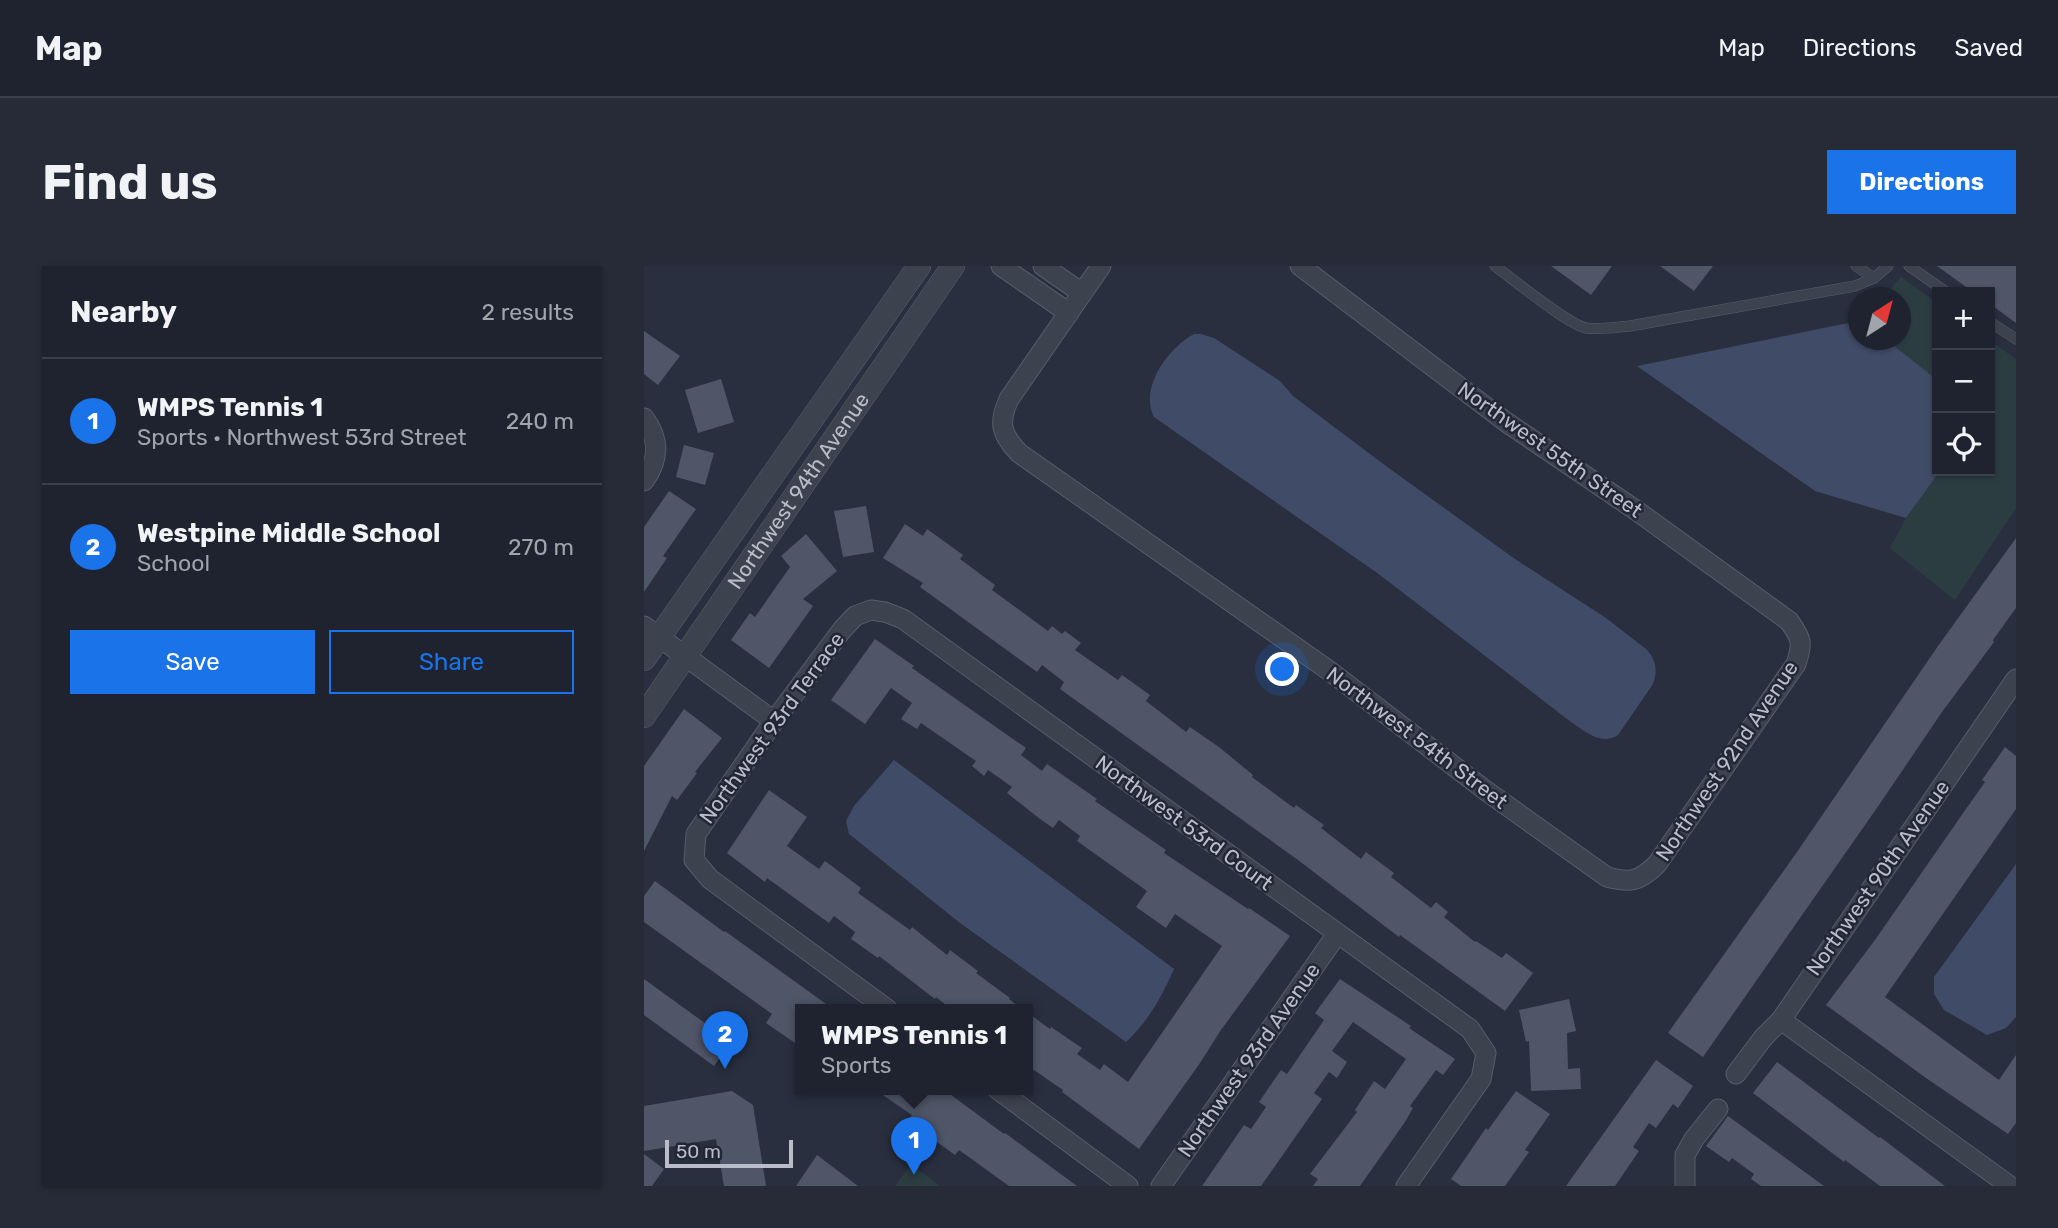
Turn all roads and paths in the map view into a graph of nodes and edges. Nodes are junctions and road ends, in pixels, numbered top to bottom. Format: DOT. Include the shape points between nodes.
graph roads {
  1 [pos="919,266"];
  2 [pos="953,266"];
  3 [pos="1001,266"];
  4 [pos="1043,266"];
  5 [pos="1101,266"];
  6 [pos="1300,266"];
  7 [pos="1495,266"];
  8 [pos="1856,266"];
  9 [pos="1888,266"];
  10 [pos="1909,266"];
  11 [pos="1874,278"];
  12 [pos="1939,287"];
  13 [pos="1082,293"];
  14 [pos="1069,313"];
  15 [pos="1995,325"];
  16 [pos="2016,339"];
  17 [pos="644,418"];
  18 [pos="644,481"];
  19 [pos="871,610"];
  20 [pos="652,632"];
  21 [pos="1798,633"];
  22 [pos="686,656"];
  23 [pos="644,659"];
  24 [pos="2016,679"];
  25 [pos="2009,706"];
  26 [pos="644,716"];
  27 [pos="774,720"];
  28 [pos="1636,880"];
  29 [pos="1337,934"];
  30 [pos="880,1004"];
  31 [pos="1781,1020"];
  32 [pos="1736,1074"];
  33 [pos="1004,1095"];
  34 [pos="1718,1108"];
  35 [pos="1128,1186"];
  36 [pos="1161,1186"];
  37 [pos="1406,1186"];
  38 [pos="1685,1186"];
  39 [pos="2010,1186"];
  1 -- 20 [label="street, Northwest 94th Avenue"];
  2 -- 22 [label="street, Northwest 94th Avenue"];
  3 -- 14 [label="street"];
  4 -- 13 [label="street"];
  5 -- 13 [label="street"];
  6 -- 21 [label="street, Northwest 55th Street" via="1506,422 1789,621"];
  7 -- 11 [label="lane" via="1584,328 1630,326 1855,286"];
  8 -- 11 [label="lane"];
  9 -- 11 [label="lane"];
  10 -- 12 [label="lane"];
  13 -- 14 [label="street"];
  14 -- 28 [label="street, Northwest 54th Street" via="1009,399 1002,420 1009,443 1607,877"];
  15 -- 16 [label="lane"];
  17 -- 18 [label="street" via="657,440 655,460"];
  19 -- 27 [label="street, Northwest 93rd Terrace" via="855,616 842,630"];
  19 -- 29 [label="street, Northwest 53rd Court" via="903,619"];
  20 -- 22 [label="street"];
  20 -- 23 [label="street, Northwest 94th Avenue"];
  21 -- 28 [label="street, Northwest 92nd Avenue" via="1802,647 1796,664 1657,864"];
  22 -- 26 [label="street, Northwest 94th Avenue"];
  22 -- 27 [label="street"];
  24 -- 25 [label="street, Northwest 90th Avenue"];
  25 -- 31 [label="street, Northwest 90th Avenue"];
  27 -- 30 [label="street, Northwest 93rd Terrace" via="696,834 694,860 710,879"];
  29 -- 36 [label="street, Northwest 93rd Avenue"];
  29 -- 37 [label="street, Northwest 53rd Court" via="1471,1029 1486,1053 1481,1079"];
  31 -- 32 [label="street, Northwest 90th Avenue"];
  31 -- 39 [label="street"];
  33 -- 35 [label="street"];
  34 -- 38 [label="street" via="1685,1155"];
}
